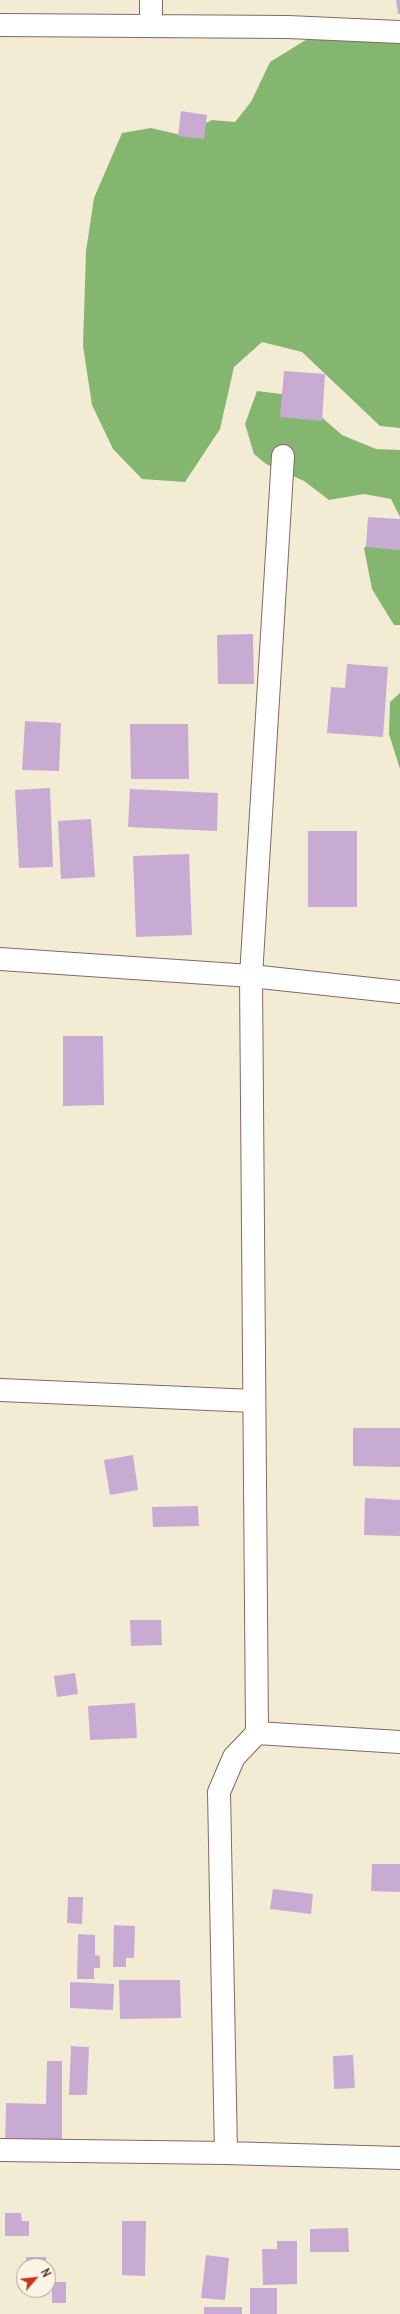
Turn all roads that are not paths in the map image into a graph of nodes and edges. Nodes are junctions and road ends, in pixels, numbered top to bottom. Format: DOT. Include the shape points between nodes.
graph roads {
  1 [pos="151,0"];
  2 [pos="0,25"];
  3 [pos="151,25"];
  4 [pos="400,32"];
  5 [pos="284,456"];
  6 [pos="0,959"];
  7 [pos="251,976"];
  8 [pos="400,992"];
  9 [pos="0,1390"];
  10 [pos="254,1401"];
  11 [pos="257,1733"];
  12 [pos="400,1742"];
  13 [pos="0,2150"];
  14 [pos="226,2153"];
  15 [pos="400,2158"];
  1 -- 3 [label="street"];
  2 -- 3 [label="street"];
  3 -- 4 [label="street"];
  5 -- 7 [label="street"];
  6 -- 7 [label="street"];
  7 -- 8 [label="street"];
  7 -- 10 [label="street"];
  9 -- 10 [label="street"];
  10 -- 11 [label="street"];
  11 -- 12 [label="street"];
  11 -- 14 [label="street" via="234,1757 219,1792"];
  13 -- 14 [label="street"];
  14 -- 15 [label="street"];
}
